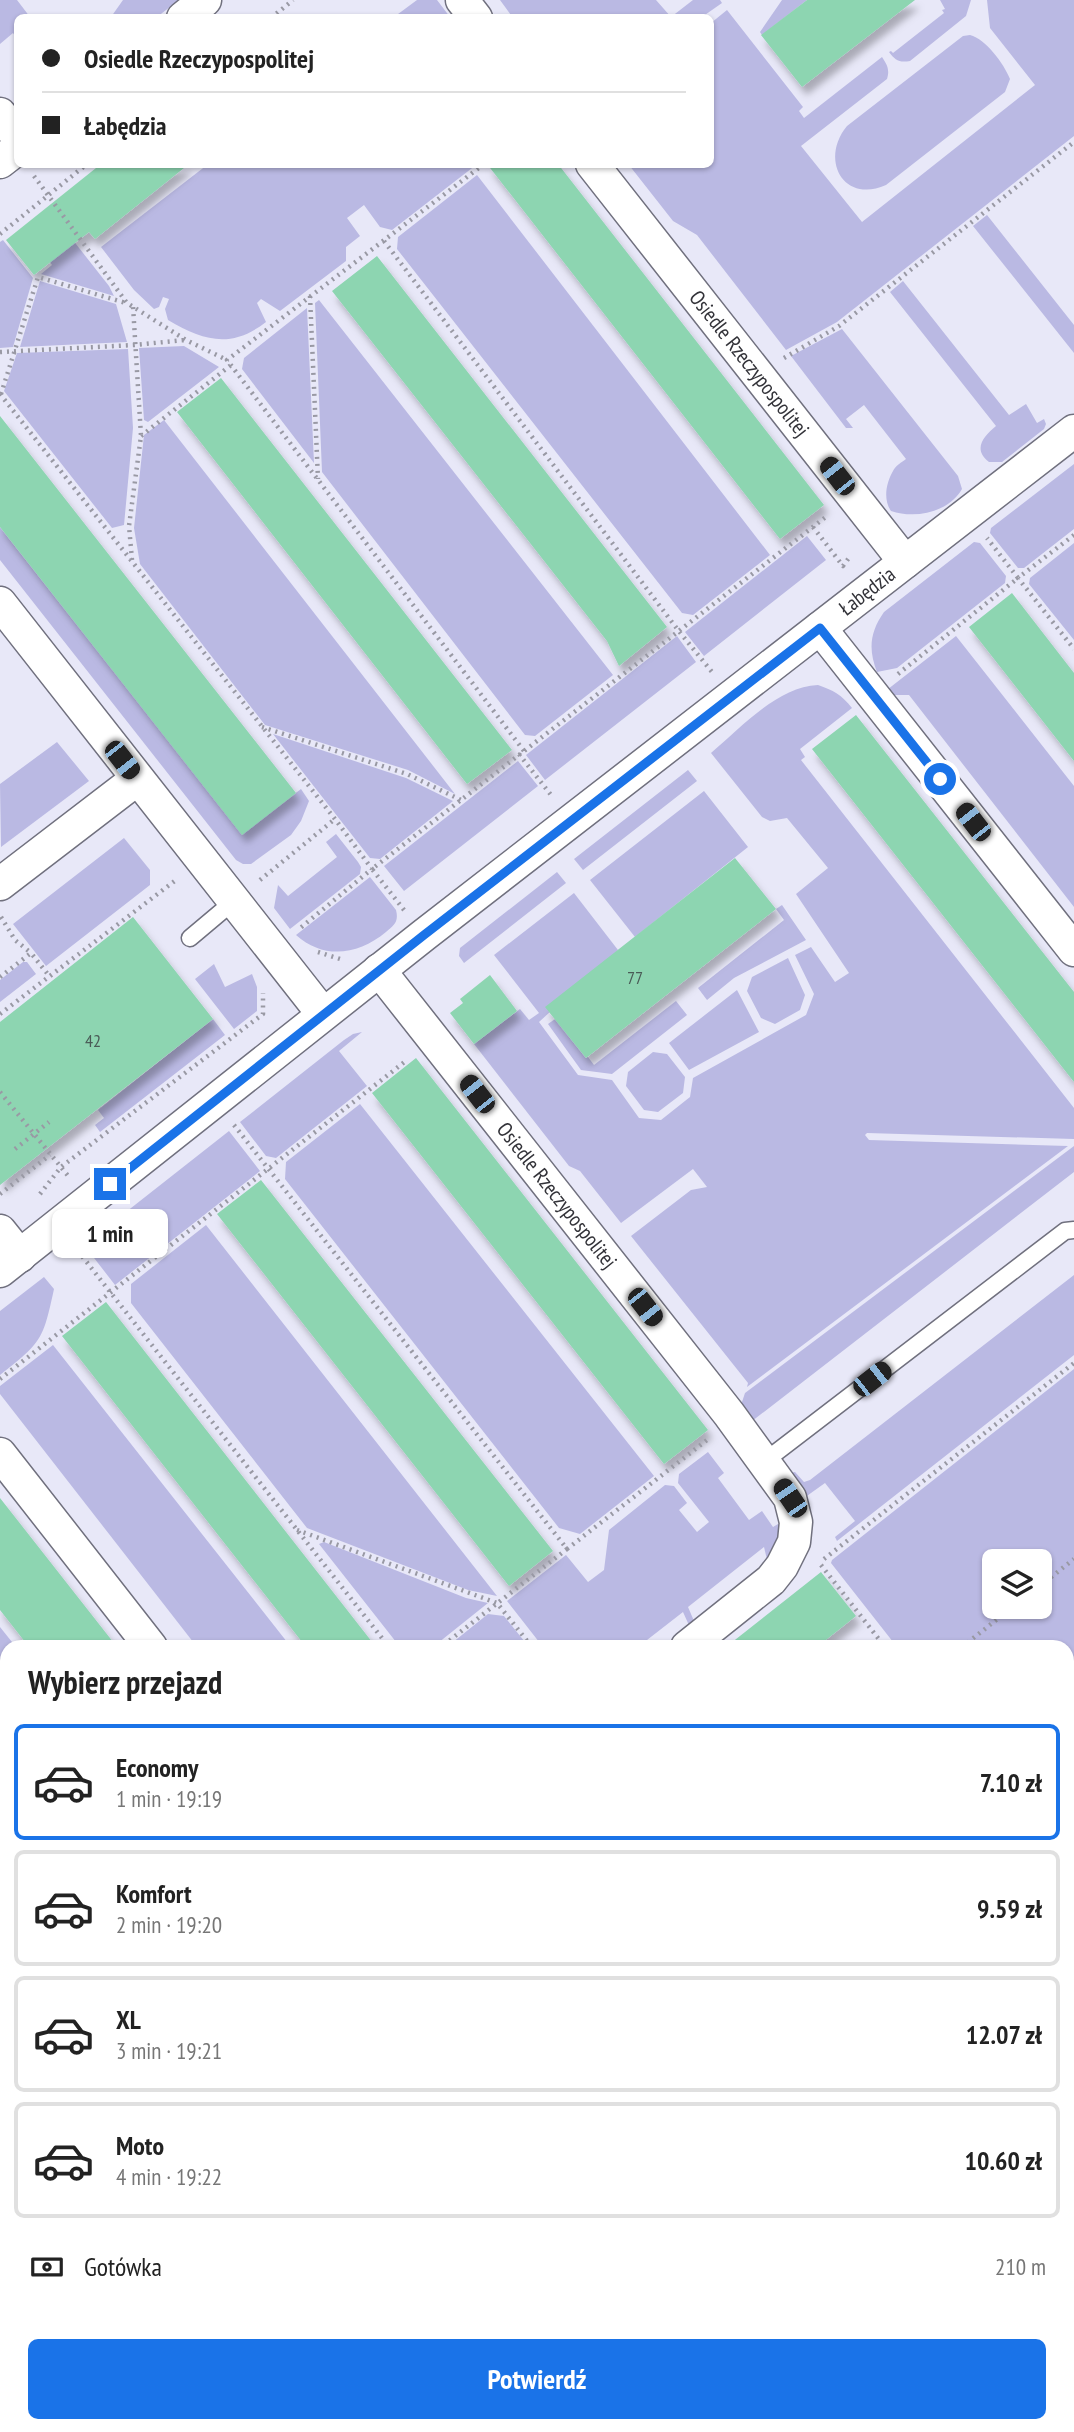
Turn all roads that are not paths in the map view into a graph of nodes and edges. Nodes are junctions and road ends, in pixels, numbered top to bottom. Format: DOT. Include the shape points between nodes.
graph roads {
  1 [pos="205,0"];
  2 [pos="462,0"];
  3 [pos="188,14"];
  4 [pos="473,14"];
  5 [pos="0,114"];
  6 [pos="14,132"];
  7 [pos="595,168"];
  8 [pos="1074,431"];
  9 [pos="905,562"];
  10 [pos="0,603"];
  11 [pos="820,628"];
  12 [pos="137,779"];
  13 [pos="0,884"];
  14 [pos="234,901"];
  15 [pos="190,938"];
  16 [pos="1074,950"];
  17 [pos="379,970"];
  18 [pos="323,1014"];
  19 [pos="1074,1230"];
  20 [pos="0,1231"];
  21 [pos="10,1264"];
  22 [pos="0,1454"];
  23 [pos="765,1461"];
  24 [pos="145,1640"];
  25 [pos="696,1640"];
  1 -- 3 [label="street"];
  2 -- 4 [label="street"];
  5 -- 6 [label="street"];
  7 -- 9 [label="street, Osiedle Rzeczypospolitej"];
  8 -- 9 [label="street, Łabędzia"];
  9 -- 11 [label="street, Łabędzia"];
  10 -- 12 [label="street"];
  11 -- 16 [label="street"];
  11 -- 17 [label="street, Łabędzia"];
  12 -- 13 [label="street"];
  12 -- 14 [label="street"];
  14 -- 15 [label="lane"];
  14 -- 18 [label="street" via="291,953"];
  17 -- 18 [label="street, Łabędzia"];
  17 -- 23 [label="street, Osiedle Rzeczypospolitej"];
  18 -- 21 [label="street, Łabędzia"];
  19 -- 23 [label="lane" via="1065,1231"];
  20 -- 21 [label="street"];
  22 -- 24 [label="street"];
  23 -- 25 [label="street, Osiedle Rzeczypospolitej" via="790,1498 796,1522 794,1542 771,1580"];
}
